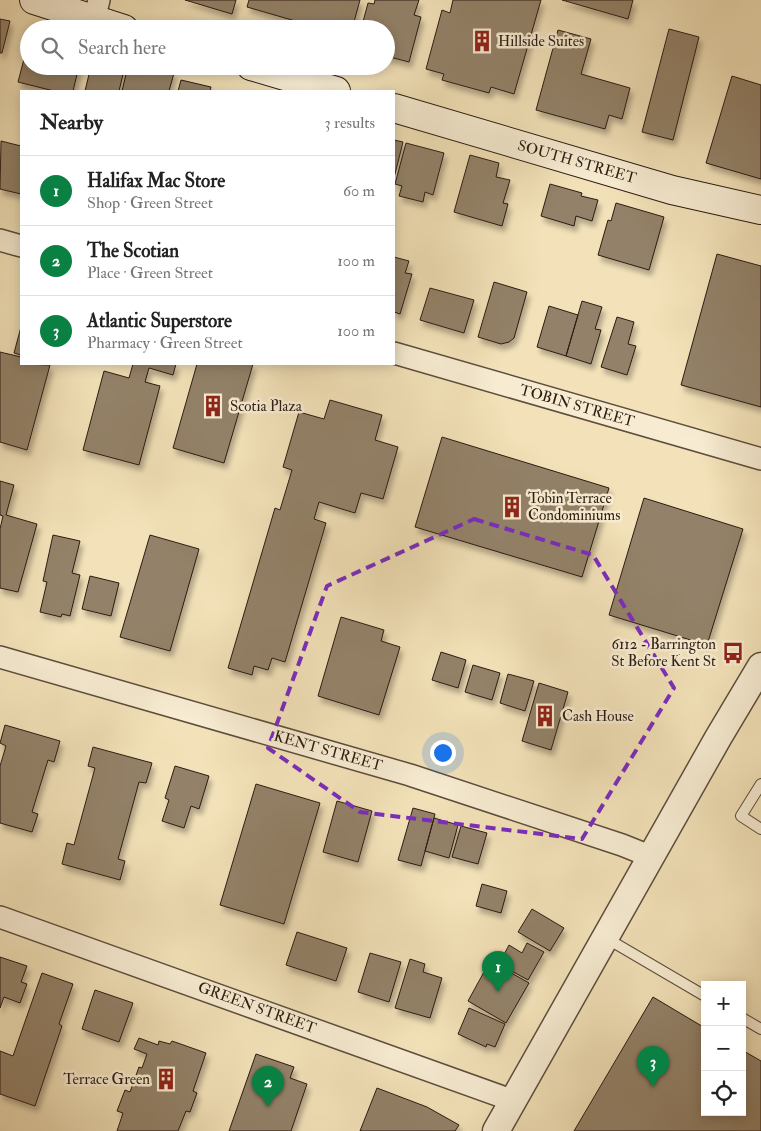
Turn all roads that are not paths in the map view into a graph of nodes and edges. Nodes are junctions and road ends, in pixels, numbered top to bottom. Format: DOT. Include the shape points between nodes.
graph roads {
  1 [pos="34,0"];
  2 [pos="97,10"];
  3 [pos="111,20"];
  4 [pos="282,75"];
  5 [pos="333,90"];
  6 [pos="395,108"];
  7 [pos="761,210"];
  8 [pos="0,240"];
  9 [pos="20,246"];
  10 [pos="395,353"];
  11 [pos="761,458"];
  12 [pos="0,657"];
  13 [pos="761,666"];
  14 [pos="761,784"];
  15 [pos="761,829"];
  16 [pos="652,857"];
  17 [pos="0,917"];
  18 [pos="606,938"];
  19 [pos="701,994"];
  20 [pos="746,1020"];
  21 [pos="761,1029"];
  22 [pos="514,1101"];
  23 [pos="496,1131"];
  1 -- 2 [label="main road"];
  2 -- 3 [label="main road"];
  4 -- 5 [label="main road"];
  6 -- 7 [label="main road, SOUTH STREET" via="672,190"];
  8 -- 9 [label="street"];
  10 -- 11 [label="street, TOBIN STREET"];
  12 -- 16 [label="street, KENT STREET" via="410,775"];
  13 -- 16 [label="street"];
  14 -- 15 [label="lane" via="741,816"];
  16 -- 18 [label="street"];
  17 -- 22 [label="street, GREEN STREET"];
  18 -- 19 [label="lane"];
  18 -- 22 [label="street"];
  20 -- 21 [label="lane"];
  22 -- 23 [label="street"];
}
